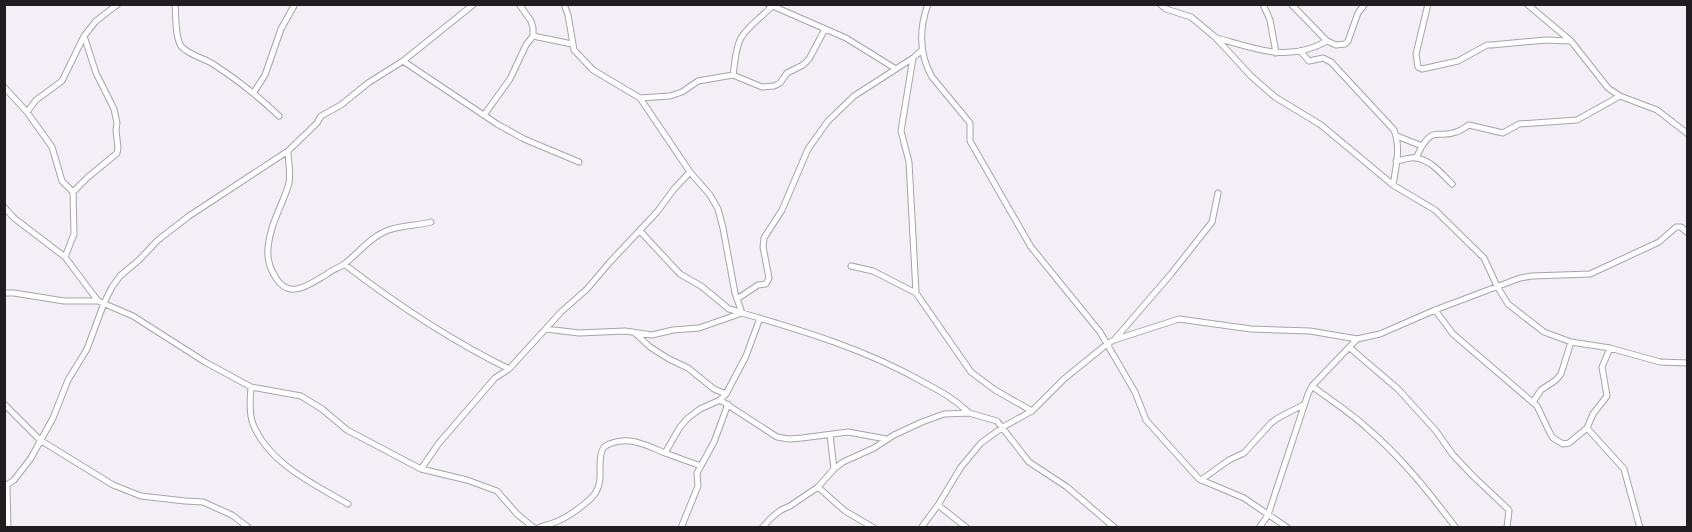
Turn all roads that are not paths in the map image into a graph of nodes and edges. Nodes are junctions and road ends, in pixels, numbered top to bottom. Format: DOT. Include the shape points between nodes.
graph roads {
  1 [pos="118,4"];
  2 [pos="175,4"];
  3 [pos="295,4"];
  4 [pos="474,4"];
  5 [pos="519,4"];
  6 [pos="564,4"];
  7 [pos="1160,4"];
  8 [pos="1263,4"];
  9 [pos="1291,4"];
  10 [pos="1365,4"];
  11 [pos="1428,4"];
  12 [pos="1527,4"];
  13 [pos="927,5"];
  14 [pos="770,6"];
  15 [pos="825,29"];
  16 [pos="84,36"];
  17 [pos="532,36"];
  18 [pos="1215,37"];
  19 [pos="1327,41"];
  20 [pos="1571,41"];
  21 [pos="572,44"];
  22 [pos="922,50"];
  23 [pos="1300,51"];
  24 [pos="1276,53"];
  25 [pos="913,58"];
  26 [pos="403,61"];
  27 [pos="896,69"];
  28 [pos="733,75"];
  29 [pos="4,87"];
  30 [pos="254,92"];
  31 [pos="1620,96"];
  32 [pos="640,98"];
  33 [pos="27,112"];
  34 [pos="484,115"];
  35 [pos="279,116"];
  36 [pos="1688,134"];
  37 [pos="1396,136"];
  38 [pos="1422,147"];
  39 [pos="288,151"];
  40 [pos="1416,158"];
  41 [pos="1396,161"];
  42 [pos="579,162"];
  43 [pos="690,172"];
  44 [pos="1393,184"];
  45 [pos="1452,184"];
  46 [pos="73,192"];
  47 [pos="1218,193"];
  48 [pos="4,207"];
  49 [pos="431,222"];
  50 [pos="640,231"];
  51 [pos="1688,233"];
  52 [pos="65,257"];
  53 [pos="344,264"];
  54 [pos="851,266"];
  55 [pos="1497,286"];
  56 [pos="4,293"];
  57 [pos="916,293"];
  58 [pos="737,299"];
  59 [pos="101,302"];
  60 [pos="1435,309"];
  61 [pos="742,313"];
  62 [pos="760,318"];
  63 [pos="546,329"];
  64 [pos="635,333"];
  65 [pos="1357,339"];
  66 [pos="1114,340"];
  67 [pos="1571,342"];
  68 [pos="1107,344"];
  69 [pos="1350,348"];
  70 [pos="1610,348"];
  71 [pos="1688,363"];
  72 [pos="509,369"];
  73 [pos="1312,386"];
  74 [pos="250,387"];
  75 [pos="726,394"];
  76 [pos="720,400"];
  77 [pos="1533,402"];
  78 [pos="4,404"];
  79 [pos="728,404"];
  80 [pos="1303,405"];
  81 [pos="1032,411"];
  82 [pos="969,413"];
  83 [pos="1003,427"];
  84 [pos="1587,428"];
  85 [pos="830,435"];
  86 [pos="886,439"];
  87 [pos="40,440"];
  88 [pos="665,453"];
  89 [pos="700,466"];
  90 [pos="421,469"];
  91 [pos="834,469"];
  92 [pos="1201,480"];
  93 [pos="6,487"];
  94 [pos="818,487"];
  95 [pos="348,504"];
  96 [pos="938,505"];
  97 [pos="1268,515"];
  98 [pos="8,528"];
  99 [pos="249,528"];
  100 [pos="536,528"];
  101 [pos="681,528"];
  102 [pos="762,528"];
  103 [pos="873,528"];
  104 [pos="921,528"];
  105 [pos="968,528"];
  106 [pos="1115,528"];
  107 [pos="1259,528"];
  108 [pos="1288,528"];
  109 [pos="1456,528"];
  110 [pos="1507,528"];
  111 [pos="1640,528"];
  1 -- 16 [label="street"];
  2 -- 30 [label="street" via="182,48 208,60"];
  3 -- 30 [label="street"];
  4 -- 26 [label="street"];
  5 -- 17 [label="street" via="531,21"];
  6 -- 21 [label="street"];
  7 -- 18 [label="street" via="1191,17"];
  8 -- 24 [label="street"];
  9 -- 19 [label="street"];
  10 -- 19 [label="street" via="1345,44"];
  11 -- 20 [label="street" via="1416,54 1422,69 1458,61 1486,45"];
  12 -- 20 [label="street"];
  13 -- 22 [label="street" via="921,28"];
  14 -- 15 [label="street"];
  14 -- 28 [label="street" via="741,38"];
  15 -- 27 [label="street"];
  15 -- 28 [label="street" via="809,59 774,86 762,87"];
  16 -- 33 [label="street" via="62,81 36,100"];
  16 -- 46 [label="street" via="114,109 118,148"];
  17 -- 21 [label="street"];
  17 -- 34 [label="street" via="510,79"];
  18 -- 24 [label="street"];
  18 -- 44 [label="street" via="1275,97 1321,125"];
  19 -- 23 [label="street"];
  20 -- 31 [label="street" via="1603,83"];
  21 -- 32 [label="street" via="593,70"];
  22 -- 25 [label="street"];
  22 -- 68 [label="street" via="927,70 970,123 970,141 1031,247"];
  23 -- 24 [label="street"];
  23 -- 37 [label="street" via="1309,61 1323,58 1331,62"];
  25 -- 27 [label="street"];
  25 -- 57 [label="street" via="901,131 909,162"];
  26 -- 34 [label="street"];
  26 -- 39 [label="street" via="321,116"];
  27 -- 58 [label="street" via="854,96 818,133 782,210 764,238 768,282"];
  28 -- 32 [label="street" via="698,81 670,96"];
  29 -- 33 [label="street"];
  30 -- 35 [label="street"];
  31 -- 36 [label="street" via="1657,111"];
  31 -- 38 [label="street" via="1577,120 1519,124 1503,133 1469,125 1457,132 1428,137"];
  32 -- 43 [label="street"];
  33 -- 46 [label="street" via="52,147 62,181"];
  34 -- 42 [label="street" via="524,139"];
  37 -- 38 [label="street"];
  37 -- 41 [label="street"];
  38 -- 40 [label="street"];
  39 -- 53 [label="street" via="290,181 273,222 268,246 270,267 281,285 293,290 306,287"];
  39 -- 59 [label="street" via="159,240 120,276"];
  40 -- 41 [label="street"];
  40 -- 45 [label="street" via="1430,164"];
  41 -- 44 [label="street"];
  43 -- 50 [label="street"];
  43 -- 58 [label="street" via="718,209"];
  44 -- 55 [label="street" via="1435,210 1483,256"];
  46 -- 52 [label="street" via="74,234"];
  47 -- 66 [label="street" via="1212,222"];
  48 -- 52 [label="street"];
  49 -- 53 [label="street" via="385,231"];
  50 -- 61 [label="street" via="680,274 729,309"];
  50 -- 63 [label="street"];
  51 -- 55 [label="street" via="1676,227 1659,242 1590,274 1532,276"];
  52 -- 59 [label="street"];
  53 -- 72 [label="street" via="432,326"];
  54 -- 57 [label="street"];
  55 -- 60 [label="street"];
  55 -- 67 [label="street" via="1508,304 1544,332"];
  56 -- 59 [label="street"];
  57 -- 81 [label="street" via="971,372"];
  58 -- 61 [label="street"];
  59 -- 74 [label="street" via="133,316"];
  59 -- 87 [label="street" via="87,349"];
  60 -- 65 [label="street" via="1380,334"];
  60 -- 77 [label="street" via="1453,334"];
  61 -- 62 [label="street"];
  61 -- 64 [label="street" via="699,328 652,335"];
  62 -- 75 [label="street"];
  62 -- 82 [label="street" via="894,365 954,399"];
  63 -- 64 [label="street"];
  63 -- 72 [label="street"];
  64 -- 75 [label="street" via="650,347"];
  65 -- 66 [label="street" via="1310,330 1251,329 1179,319"];
  65 -- 69 [label="street"];
  66 -- 68 [label="street"];
  67 -- 70 [label="street"];
  67 -- 77 [label="street" via="1561,374"];
  68 -- 81 [label="street"];
  68 -- 92 [label="street" via="1146,420"];
  69 -- 73 [label="street"];
  69 -- 110 [label="street" via="1398,389 1453,455 1509,510"];
  70 -- 71 [label="street" via="1660,362"];
  70 -- 84 [label="street" via="1602,366 1607,396"];
  72 -- 90 [label="street" via="495,378"];
  73 -- 80 [label="street"];
  73 -- 109 [label="street" via="1365,425 1401,460"];
  74 -- 90 [label="street" via="295,393 347,430"];
  74 -- 95 [label="street" via="252,422 261,440 280,461"];
  75 -- 76 [label="street"];
  76 -- 79 [label="street"];
  76 -- 88 [label="street" via="688,418"];
  77 -- 84 [label="street" via="1553,438 1563,444"];
  78 -- 87 [label="street"];
  79 -- 85 [label="street" via="777,437"];
  79 -- 89 [label="street"];
  80 -- 92 [label="street" via="1278,417 1244,453"];
  80 -- 97 [label="street"];
  81 -- 83 [label="street"];
  82 -- 83 [label="street" via="994,419"];
  82 -- 86 [label="street" via="934,417"];
  83 -- 96 [label="street" via="964,462"];
  83 -- 106 [label="street" via="1029,462 1067,487"];
  84 -- 111 [label="street" via="1624,469"];
  85 -- 86 [label="street" via="848,432"];
  85 -- 91 [label="street"];
  86 -- 91 [label="street"];
  87 -- 93 [label="street"];
  87 -- 99 [label="street" via="126,491 203,502"];
  88 -- 89 [label="street"];
  88 -- 100 [label="street" via="630,441 606,445 602,448 595,495 560,521"];
  89 -- 101 [label="street" via="698,486"];
  90 -- 100 [label="street" via="497,491"];
  91 -- 94 [label="street"];
  92 -- 97 [label="street" via="1244,498"];
  93 -- 98 [label="street"];
  94 -- 102 [label="street" via="781,510"];
  94 -- 103 [label="street" via="845,511"];
  96 -- 104 [label="street"];
  96 -- 105 [label="street"];
  97 -- 107 [label="street"];
  97 -- 108 [label="street"];
}
